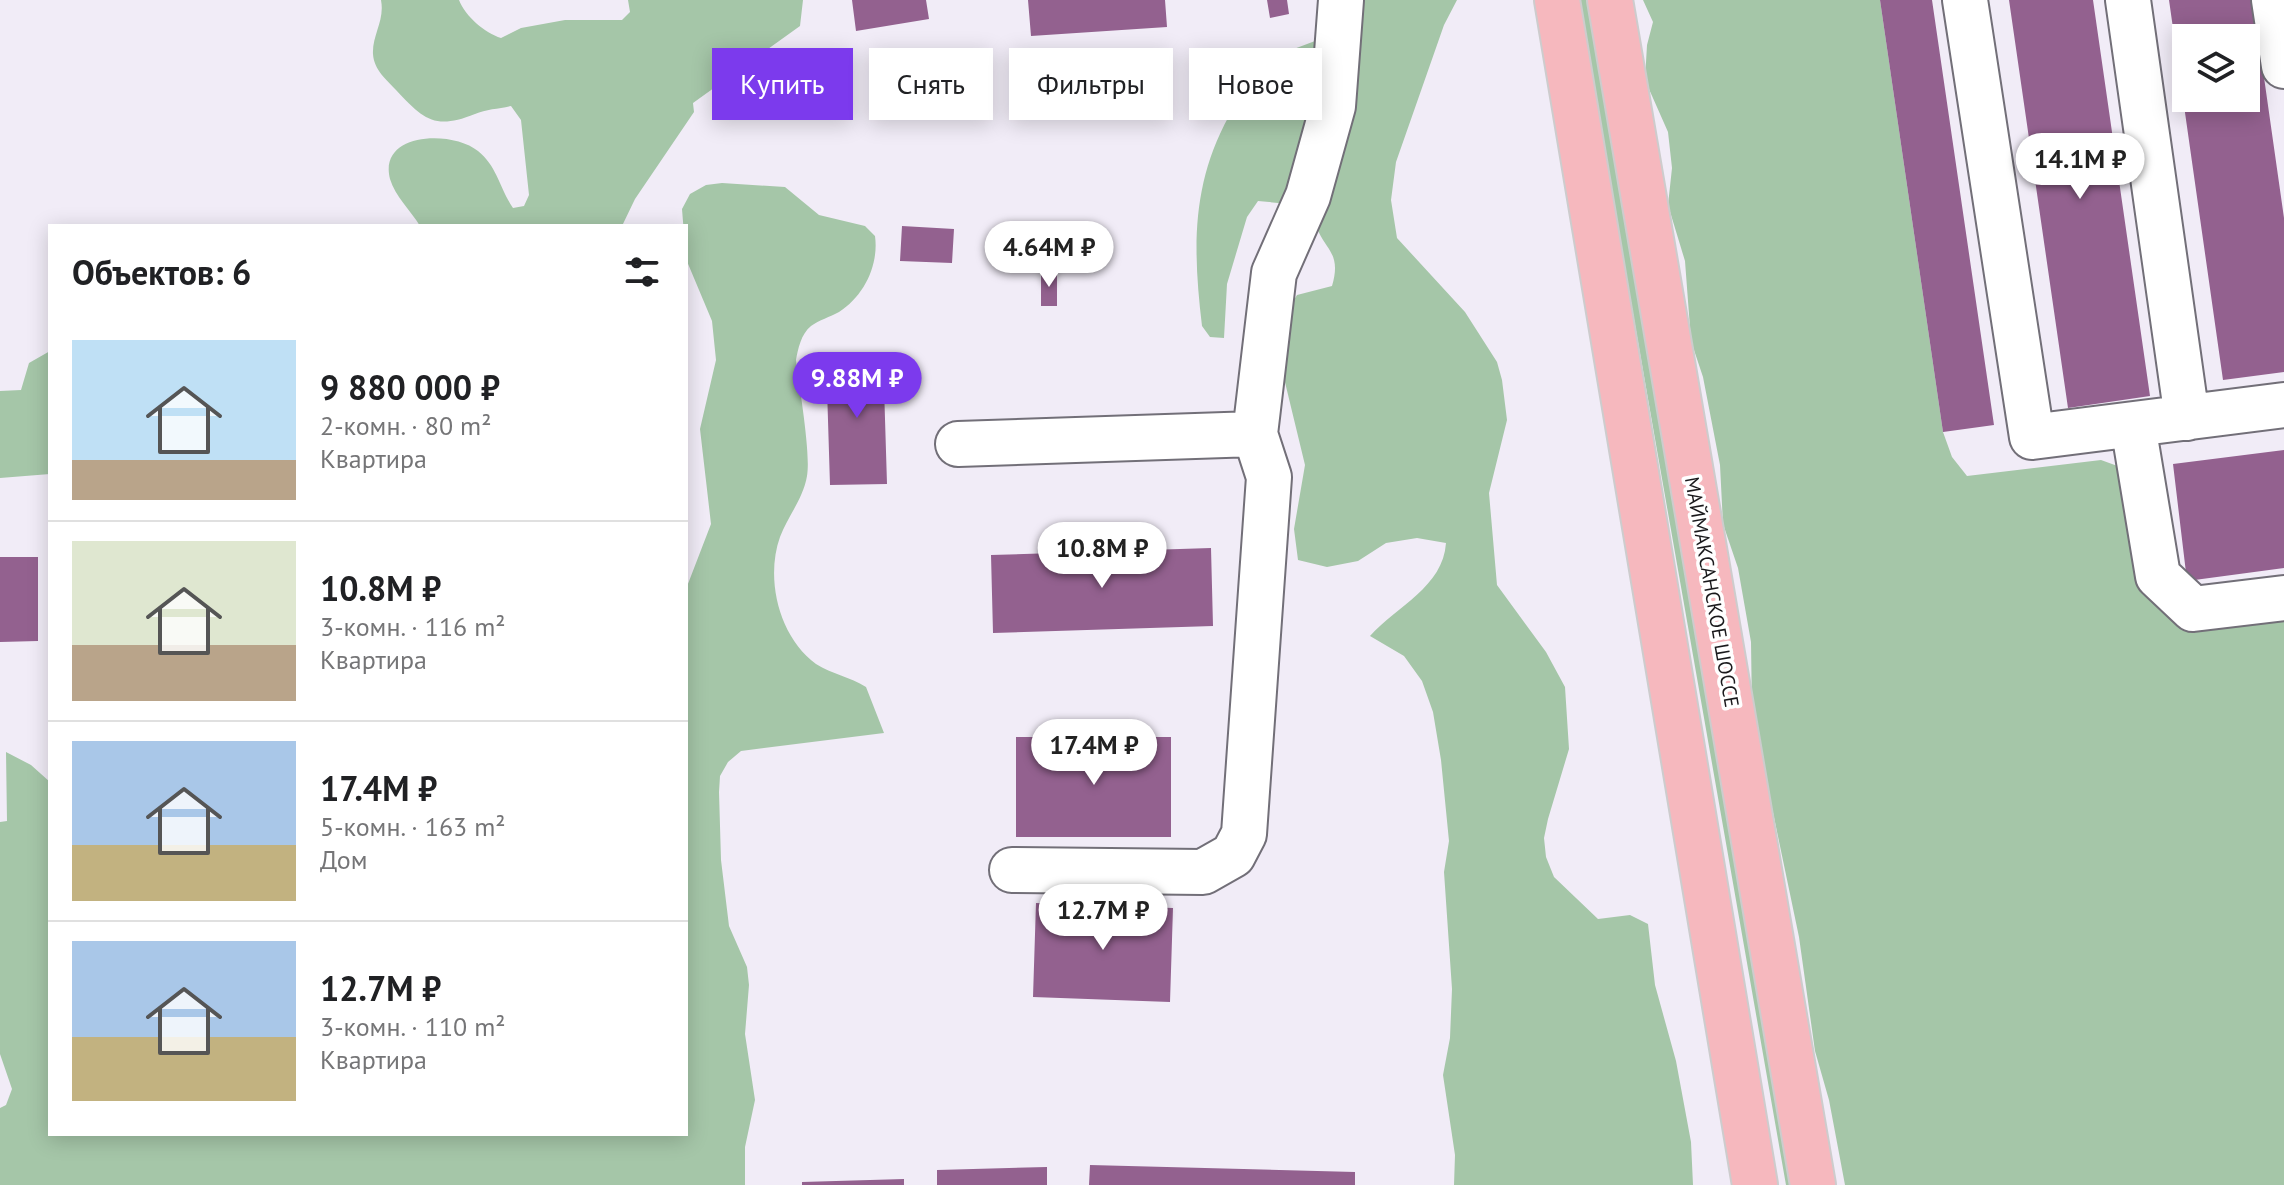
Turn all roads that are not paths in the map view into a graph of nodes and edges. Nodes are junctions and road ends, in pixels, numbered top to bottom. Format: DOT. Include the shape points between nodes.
graph roads {
  1 [pos="1341,0"];
  2 [pos="1557,0"];
  3 [pos="1610,0"];
  4 [pos="1965,0"];
  5 [pos="2128,0"];
  6 [pos="2274,0"];
  7 [pos="2284,66"];
  8 [pos="2284,405"];
  9 [pos="2187,418"];
  10 [pos="2133,425"];
  11 [pos="1255,434"];
  12 [pos="958,444"];
  13 [pos="2284,598"];
  14 [pos="1012,870"];
  15 [pos="1755,1185"];
  16 [pos="1813,1185"];
  1 -- 11 [label="lane" via="1333,106 1308,196 1274,273"];
  2 -- 15 [label="main road"];
  3 -- 16 [label="main road, МАЙМАКСАНСКОЕ ШОССЕ"];
  4 -- 10 [label="lane" via="2032,437"];
  5 -- 9 [label="lane"];
  6 -- 7 [label="lane"];
  8 -- 9 [label="lane"];
  9 -- 10 [label="lane"];
  10 -- 13 [label="lane" via="2158,576 2193,609"];
  11 -- 12 [label="lane"];
  11 -- 14 [label="lane" via="1269,477 1244,834 1233,855 1203,872"];
}
